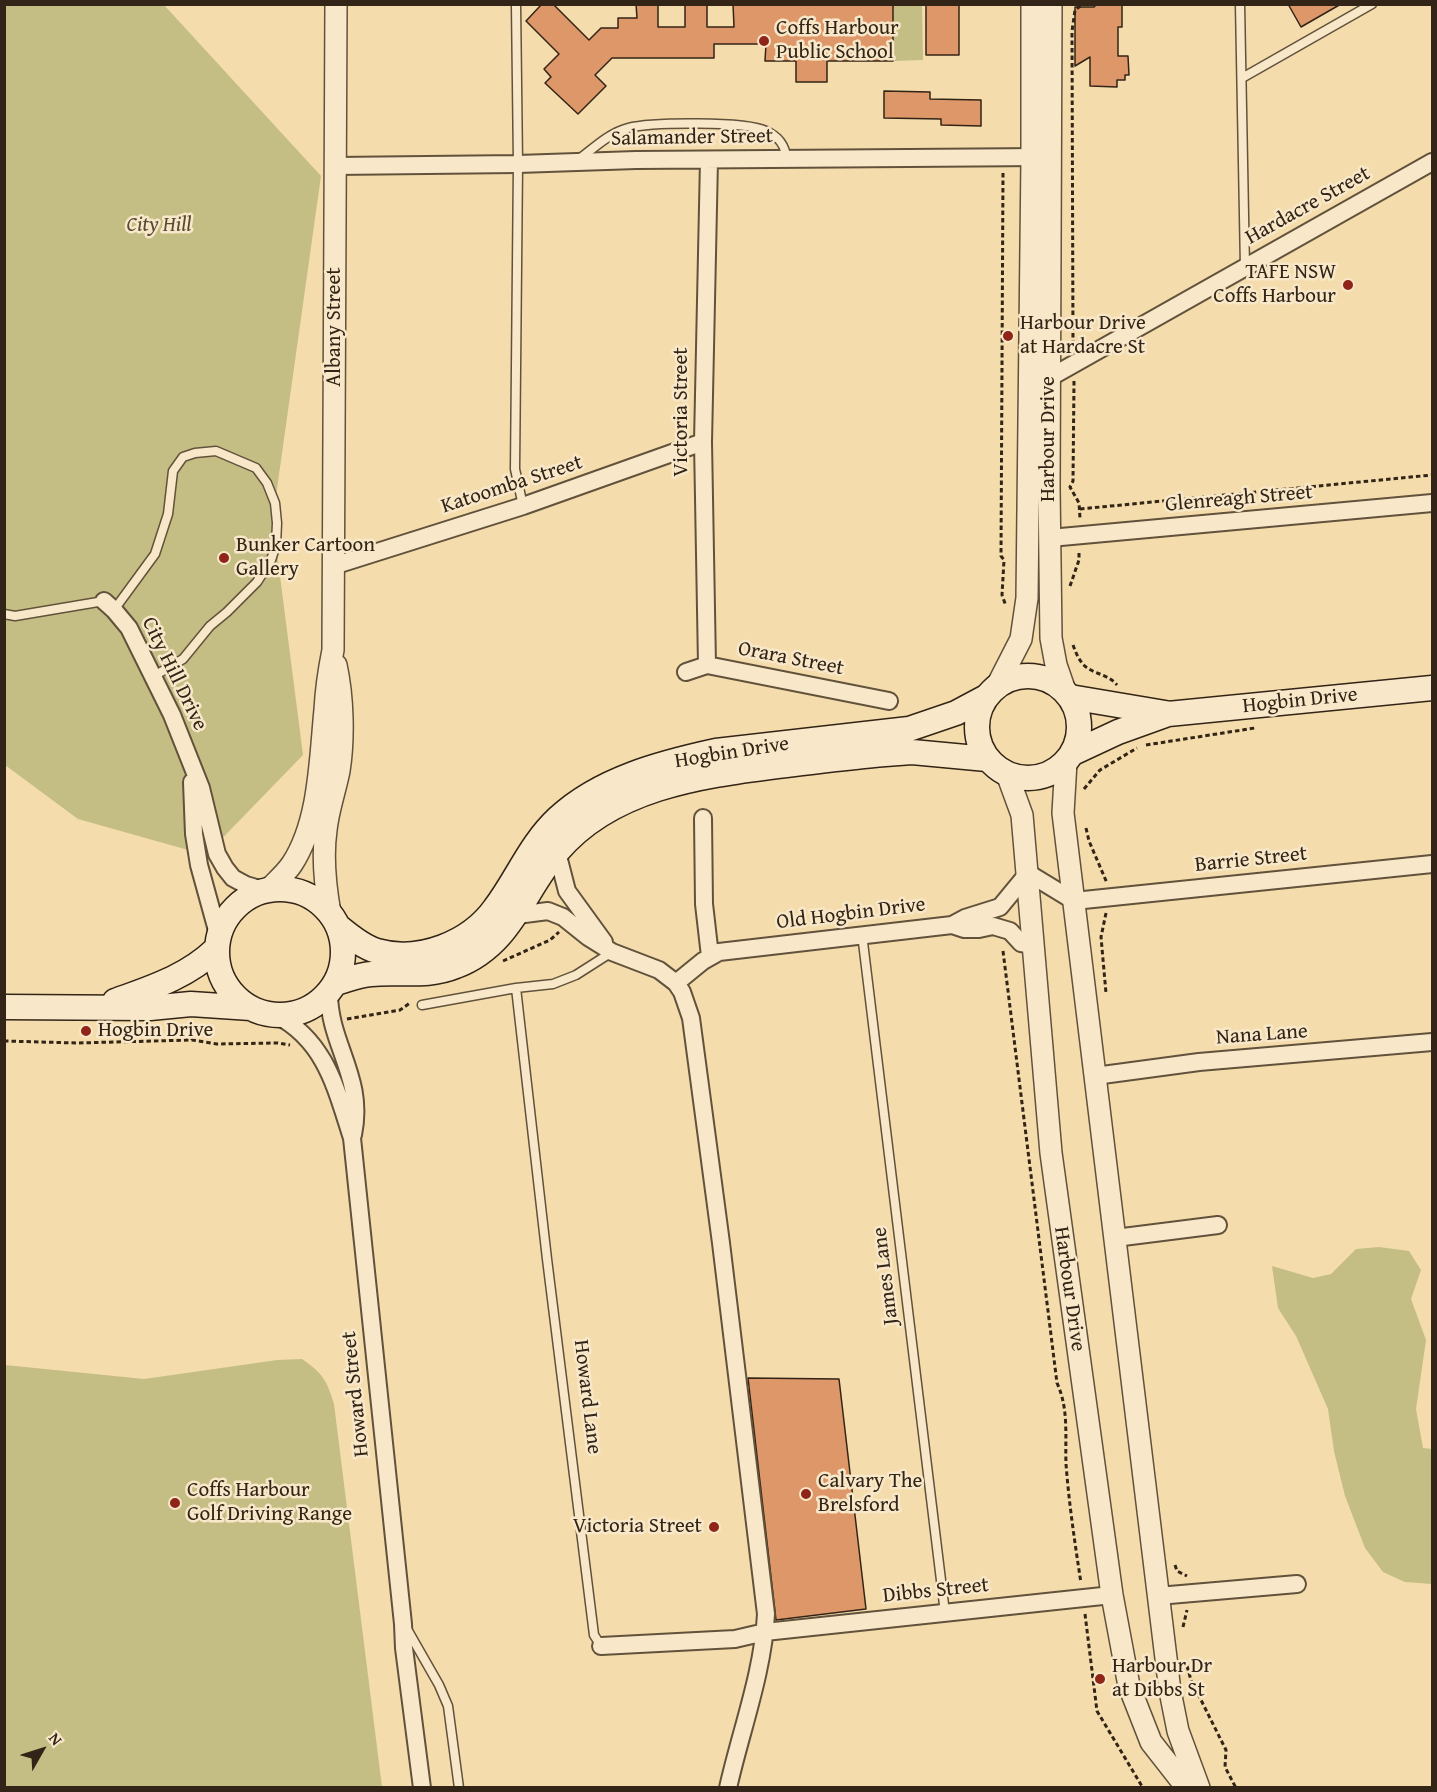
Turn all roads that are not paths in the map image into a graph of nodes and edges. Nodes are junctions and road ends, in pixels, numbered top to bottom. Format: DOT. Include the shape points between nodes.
graph roads {
  1 [pos="336,4"];
  2 [pos="516,4"];
  3 [pos="1032,4"];
  4 [pos="1050,4"];
  5 [pos="1240,4"];
  6 [pos="1372,4"];
  7 [pos="1242,78"];
  8 [pos="1041,157"];
  9 [pos="786,159"];
  10 [pos="709,160"];
  11 [pos="575,162"];
  12 [pos="1432,162"];
  13 [pos="518,164"];
  14 [pos="335,166"];
  15 [pos="1245,268"];
  16 [pos="1049,378"];
  17 [pos="704,442"];
  18 [pos="1432,503"];
  19 [pos="523,506"];
  20 [pos="1050,538"];
  21 [pos="333,566"];
  22 [pos="109,605"];
  23 [pos="4,614"];
  24 [pos="333,650"];
  25 [pos="707,665"];
  26 [pos="686,672"];
  27 [pos="154,676"];
  28 [pos="1432,688"];
  29 [pos="992,690"];
  30 [pos="1068,694"];
  31 [pos="889,701"];
  32 [pos="1168,714"];
  33 [pos="1070,757"];
  34 [pos="987,759"];
  35 [pos="191,766"];
  36 [pos="1007,774"];
  37 [pos="703,818"];
  38 [pos="556,852"];
  39 [pos="1432,864"];
  40 [pos="1028,873"];
  41 [pos="267,889"];
  42 [pos="1074,901"];
  43 [pos="517,915"];
  44 [pos="334,920"];
  45 [pos="952,925"];
  46 [pos="862,934"];
  47 [pos="217,942"];
  48 [pos="1034,945"];
  49 [pos="612,952"];
  50 [pos="710,956"];
  51 [pos="676,983"];
  52 [pos="332,988"];
  53 [pos="516,988"];
  54 [pos="422,1005"];
  55 [pos="4,1006"];
  56 [pos="103,1006"];
  57 [pos="251,1008"];
  58 [pos="276,1015"];
  59 [pos="1432,1042"];
  60 [pos="1095,1076"];
  61 [pos="352,1138"];
  62 [pos="1218,1225"];
  63 [pos="1115,1238"];
  64 [pos="1297,1584"];
  65 [pos="1112,1595"];
  66 [pos="1158,1596"];
  67 [pos="945,1613"];
  68 [pos="403,1624"];
  69 [pos="765,1632"];
  70 [pos="601,1646"];
  71 [pos="422,1788"];
  72 [pos="459,1788"];
  73 [pos="728,1788"];
  74 [pos="1187,1788"];
  75 [pos="1199,1788"];
  1 -- 14 [label="street, Albany Street"];
  2 -- 13 [label="lane"];
  3 -- 8 [label="street, Harbour Drive"];
  4 -- 8 [label="street, Harbour Drive"];
  5 -- 7 [label="lane"];
  6 -- 7 [label="lane"];
  7 -- 15 [label="lane"];
  8 -- 9 [label="street, Salamander Street"];
  8 -- 16 [label="street, Harbour Drive"];
  8 -- 29 [label="street, Harbour Drive" via="1027,598 1021,639"];
  9 -- 10 [label="street, Salamander Street"];
  9 -- 11 [label="lane" via="780,141 760,128 678,124 640,125 623,130"];
  10 -- 11 [label="street, Salamander Street"];
  10 -- 17 [label="street, Victoria Street"];
  11 -- 13 [label="street, Salamander Street"];
  12 -- 15 [label="street, Hardacre Street"];
  13 -- 14 [label="street, Salamander Street"];
  13 -- 19 [label="lane" via="515,469"];
  14 -- 21 [label="street, Albany Street"];
  15 -- 16 [label="street, Hardacre Street"];
  16 -- 20 [label="street, Harbour Drive"];
  17 -- 19 [label="street, Katoomba Street"];
  17 -- 25 [label="street, Victoria Street"];
  18 -- 20 [label="street, Glenreagh Street"];
  19 -- 21 [label="street, Katoomba Street"];
  20 -- 30 [label="street, Harbour Drive" via="1051,638 1056,665"];
  21 -- 24 [label="street, Albany Street"];
  22 -- 23 [label="lane"];
  22 -- 27 [label="street, City Hill Drive" via="129,628"];
  22 -- 27 [label="lane" via="155,554 168,514 173,471 183,457 216,451 256,468 275,503 276,545 272,560 257,582 210,626 183,659"];
  24 -- 41 [label="street, Albany Street" via="320,775 311,814 293,863"];
  24 -- 44 [label="street, Albany Street" via="341,687 339,770 326,829 324,874"];
  25 -- 26 [label="street, Orara Street"];
  25 -- 31 [label="street, Orara Street"];
  27 -- 35 [label="street, City Hill Drive"];
  28 -- 32 [label="main road, Hogbin Drive"];
  29 -- 30 [label="main road" via="1018,676 1040,676"];
  29 -- 34 [label="main road" via="978,712 976,728"];
  29 -- 44 [label="main road, Hogbin Drive" via="956,713 909,729 716,751 613,783 558,818 529,852 494,910 478,927 444,947 401,955 376,951 357,942"];
  30 -- 32 [label="main road, Hogbin Drive"];
  30 -- 33 [label="main road" via="1080,724"];
  32 -- 33 [label="main road, Hogbin Drive" via="1118,732"];
  33 -- 36 [label="main road" via="1054,772 1039,778"];
  33 -- 42 [label="street" via="1063,813"];
  34 -- 36 [label="main road"];
  34 -- 38 [label="main road, Hogbin Drive" via="894,753 694,778 653,790 602,813"];
  35 -- 41 [label="street, City Hill Drive" via="201,788 217,854 225,868 246,885"];
  35 -- 47 [label="street, City Hill Drive" via="194,834"];
  36 -- 40 [label="street, Harbour Drive" via="1022,815"];
  37 -- 50 [label="street" via="704,904"];
  38 -- 43 [label="main road, Hogbin Drive"];
  38 -- 49 [label="street" via="567,891"];
  39 -- 42 [label="street, Barrie Street"];
  40 -- 42 [label="street"];
  40 -- 45 [label="street" via="1000,907"];
  40 -- 48 [label="street, Harbour Drive"];
  41 -- 44 [label="main road" via="304,892"];
  41 -- 47 [label="main road" via="243,899 227,915"];
  42 -- 60 [label="street"];
  43 -- 49 [label="street" via="548,911"];
  43 -- 52 [label="main road, Hogbin Drive" via="493,943 456,966 412,975 372,974"];
  44 -- 52 [label="main road" via="343,946 342,965"];
  45 -- 46 [label="street, Old Hogbin Drive"];
  45 -- 48 [label="street, Old Hogbin Drive" via="979,930 993,926 1010,931 1021,943"];
  46 -- 50 [label="street, Old Hogbin Drive"];
  46 -- 67 [label="lane, James Lane"];
  47 -- 56 [label="main road" via="203,962 148,990"];
  47 -- 57 [label="main road" via="218,967 225,984"];
  48 -- 65 [label="street, Harbour Drive" via="1051,1153"];
  49 -- 51 [label="street" via="659,970"];
  49 -- 53 [label="lane" via="553,984"];
  50 -- 51 [label="street, Old Hogbin Drive"];
  51 -- 69 [label="street" via="692,1018 762,1579"];
  52 -- 58 [label="main road" via="314,1006 296,1014"];
  52 -- 61 [label="street, Howard Street" via="329,1008 355,1098"];
  53 -- 54 [label="lane"];
  53 -- 70 [label="lane, Howard Lane" via="594,1635"];
  55 -- 56 [label="main road"];
  56 -- 57 [label="main road" via="150,1008 191,1004"];
  57 -- 58 [label="main road"];
  58 -- 61 [label="street, Howard Street" via="298,1029 319,1054 330,1072"];
  59 -- 60 [label="street, Nana Lane" via="1199,1062"];
  60 -- 63 [label="street"];
  61 -- 68 [label="street, Howard Street"];
  62 -- 63 [label="street"];
  63 -- 66 [label="street"];
  64 -- 66 [label="street"];
  65 -- 67 [label="street, Dibbs Street"];
  65 -- 74 [label="street, Harbour Drive" via="1129,1686 1151,1742"];
  66 -- 75 [label="street" via="1178,1731"];
  67 -- 69 [label="street, Dibbs Street"];
  68 -- 71 [label="street, Howard Street"];
  68 -- 72 [label="lane" via="448,1706"];
  69 -- 70 [label="street, Howard Lane" via="735,1639"];
  69 -- 73 [label="street"];
}
